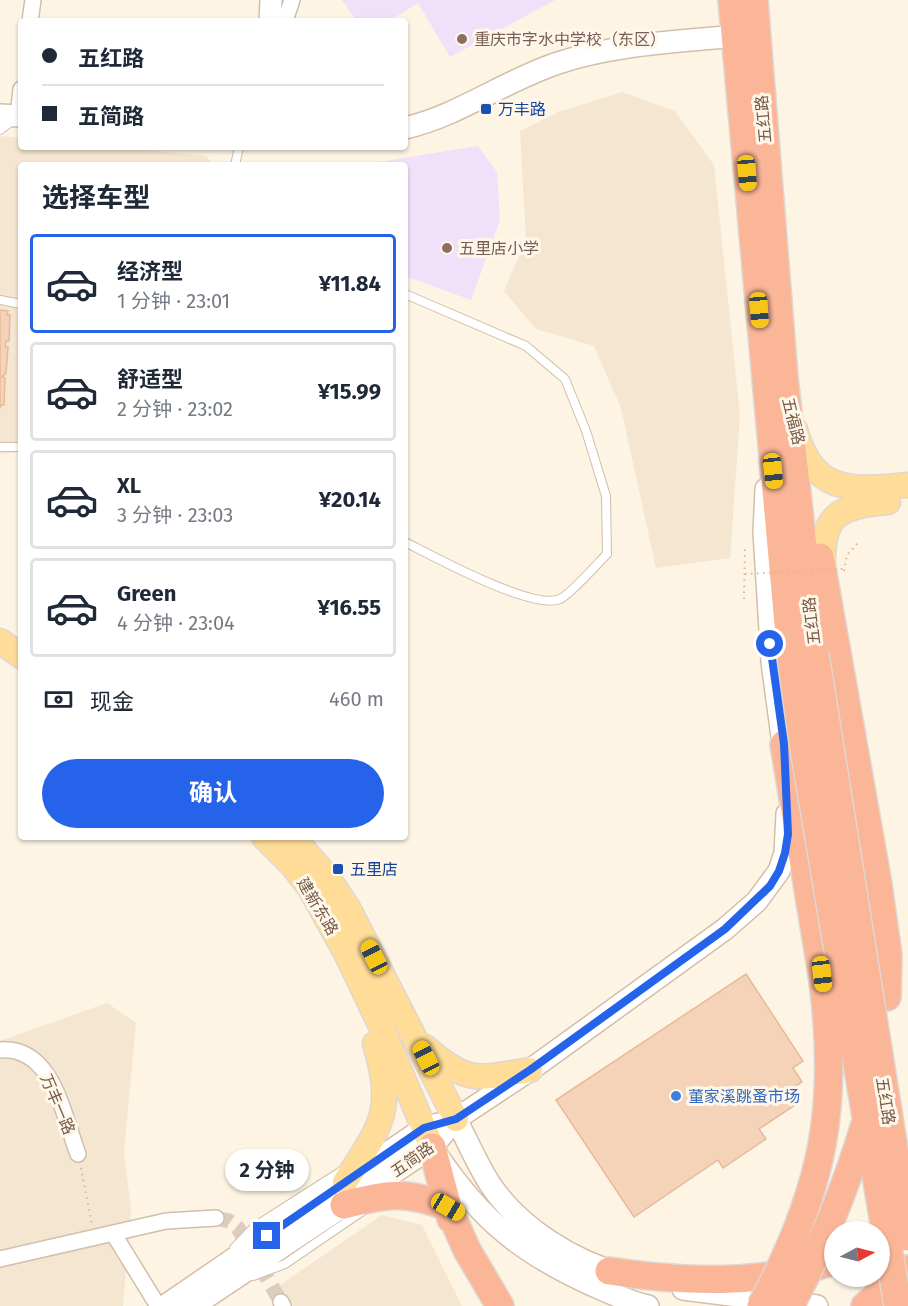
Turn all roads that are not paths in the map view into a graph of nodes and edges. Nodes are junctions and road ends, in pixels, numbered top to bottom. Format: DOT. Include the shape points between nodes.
graph roads {
  1 [pos="33,0"];
  2 [pos="271,0"];
  3 [pos="292,0"];
  4 [pos="732,0"];
  5 [pos="753,0"];
  6 [pos="30,18"];
  7 [pos="270,18"];
  8 [pos="286,18"];
  9 [pos="735,36"];
  10 [pos="18,99"];
  11 [pos="13,116"];
  12 [pos="408,127"];
  13 [pos="0,130"];
  14 [pos="408,295"];
  15 [pos="0,300"];
  16 [pos="18,303"];
  17 [pos="784,377"];
  18 [pos="768,424"];
  19 [pos="0,447"];
  20 [pos="18,447"];
  21 [pos="802,452"];
  22 [pos="908,485"];
  23 [pos="908,500"];
  24 [pos="408,544"];
  25 [pos="837,574"];
  26 [pos="0,623"];
  27 [pos="18,636"];
  28 [pos="0,641"];
  29 [pos="18,654"];
  30 [pos="803,655"];
  31 [pos="784,744"];
  32 [pos="267,840"];
  33 [pos="296,840"];
  34 [pos="346,954"];
  35 [pos="380,1024"];
  36 [pos="415,1038"];
  37 [pos="0,1050"];
  38 [pos="530,1070"];
  39 [pos="456,1119"];
  40 [pos="428,1138"];
  41 [pos="78,1154"];
  42 [pos="349,1183"];
  43 [pos="394,1186"];
  44 [pos="448,1207"];
  45 [pos="216,1218"];
  46 [pos="908,1224"];
  47 [pos="113,1233"];
  48 [pos="890,1233"];
  49 [pos="908,1237"];
  50 [pos="526,1251"];
  51 [pos="0,1260"];
  52 [pos="824,1264"];
  53 [pos="908,1269"];
  54 [pos="609,1271"];
  55 [pos="908,1277"];
  56 [pos="211,1285"];
  57 [pos="755,1302"];
  58 [pos="158,1306"];
  59 [pos="165,1306"];
  60 [pos="193,1306"];
  61 [pos="483,1306"];
  62 [pos="500,1306"];
  63 [pos="648,1306"];
  64 [pos="771,1306"];
  65 [pos="790,1306"];
  66 [pos="817,1306"];
  67 [pos="865,1306"];
  68 [pos="898,1306"];
  1 -- 6 [label="street"];
  2 -- 7 [label="main road"];
  3 -- 8 [label="street"];
  4 -- 9 [label="highway, 五红路"];
  5 -- 17 [label="highway, 五红路"];
  9 -- 12 [label="main road" via="583,56 532,73"];
  9 -- 18 [label="highway, 五红路"];
  10 -- 11 [label="street"];
  11 -- 13 [label="lane"];
  14 -- 24 [label="lane" via="526,346 565,379 606,496 607,554 561,599 539,602"];
  15 -- 16 [label="lane"];
  17 -- 21 [label="main road, 五福路"];
  17 -- 30 [label="highway, 五红路"];
  18 -- 30 [label="highway, 五红路"];
  18 -- 31 [label="main road, 五红路" via="764,532 772,662"];
  19 -- 20 [label="lane"];
  21 -- 22 [label="main road, 五福路" via="827,482 841,487"];
  21 -- 25 [label="highway"];
  23 -- 25 [label="main road" via="859,504 831,521 824,534"];
  25 -- 65 [label="highway, bridge" via="888,955 887,997 872,1099 854,1160"];
  26 -- 27 [label="main road"];
  28 -- 29 [label="main road"];
  30 -- 49 [label="highway, 五红路, bridge"];
  30 -- 68 [label="highway, 五红路, bridge" via="802,737"];
  31 -- 38 [label="main road, 五红路" via="788,834 779,871 770,886 725,929"];
  31 -- 57 [label="highway, bridge" via="829,1025 830,1084 814,1188 796,1236"];
  32 -- 34 [label="main road, 建新东路" via="310,888"];
  33 -- 36 [label="main road, 建新东路" via="348,908"];
  34 -- 35 [label="main road, 建新东路"];
  34 -- 42 [label="main road" via="386,1086 382,1115"];
  35 -- 36 [label="main road" via="404,1050 412,1047"];
  35 -- 40 [label="main road, 建新东路"];
  36 -- 38 [label="main road" via="460,1074 489,1077"];
  36 -- 39 [label="main road, 建新东路"];
  37 -- 41 [label="street, 万丰一路" via="26,1053 47,1073"];
  38 -- 39 [label="main road, 五红路"];
  39 -- 40 [label="main road, 五简路"];
  39 -- 54 [label="main road" via="490,1185 511,1210 569,1253"];
  40 -- 42 [label="main road, 五简路"];
  40 -- 42 [label="lane"];
  40 -- 43 [label="lane"];
  40 -- 44 [label="highway"];
  40 -- 50 [label="main road" via="459,1186 486,1218"];
  42 -- 43 [label="highway"];
  42 -- 56 [label="main road, 五简路"];
  42 -- 56 [label="lane" via="323,1181 254,1227"];
  43 -- 44 [label="highway"];
  43 -- 56 [label="lane" via="285,1264"];
  44 -- 50 [label="main road"];
  44 -- 61 [label="highway" via="459,1248"];
  44 -- 62 [label="highway" via="467,1250"];
  45 -- 47 [label="street" via="166,1221"];
  46 -- 48 [label="highway"];
  47 -- 51 [label="street"];
  47 -- 58 [label="street"];
  50 -- 63 [label="main road" via="564,1272"];
  52 -- 54 [label="highway" via="795,1273 724,1280 672,1280"];
  53 -- 67 [label="highway"];
  54 -- 57 [label="main road" via="678,1289"];
  55 -- 67 [label="highway"];
  56 -- 59 [label="main road, 五简路"];
  56 -- 60 [label="main road, 五简路"];
  57 -- 64 [label="main road"];
  57 -- 66 [label="main road"];
}
